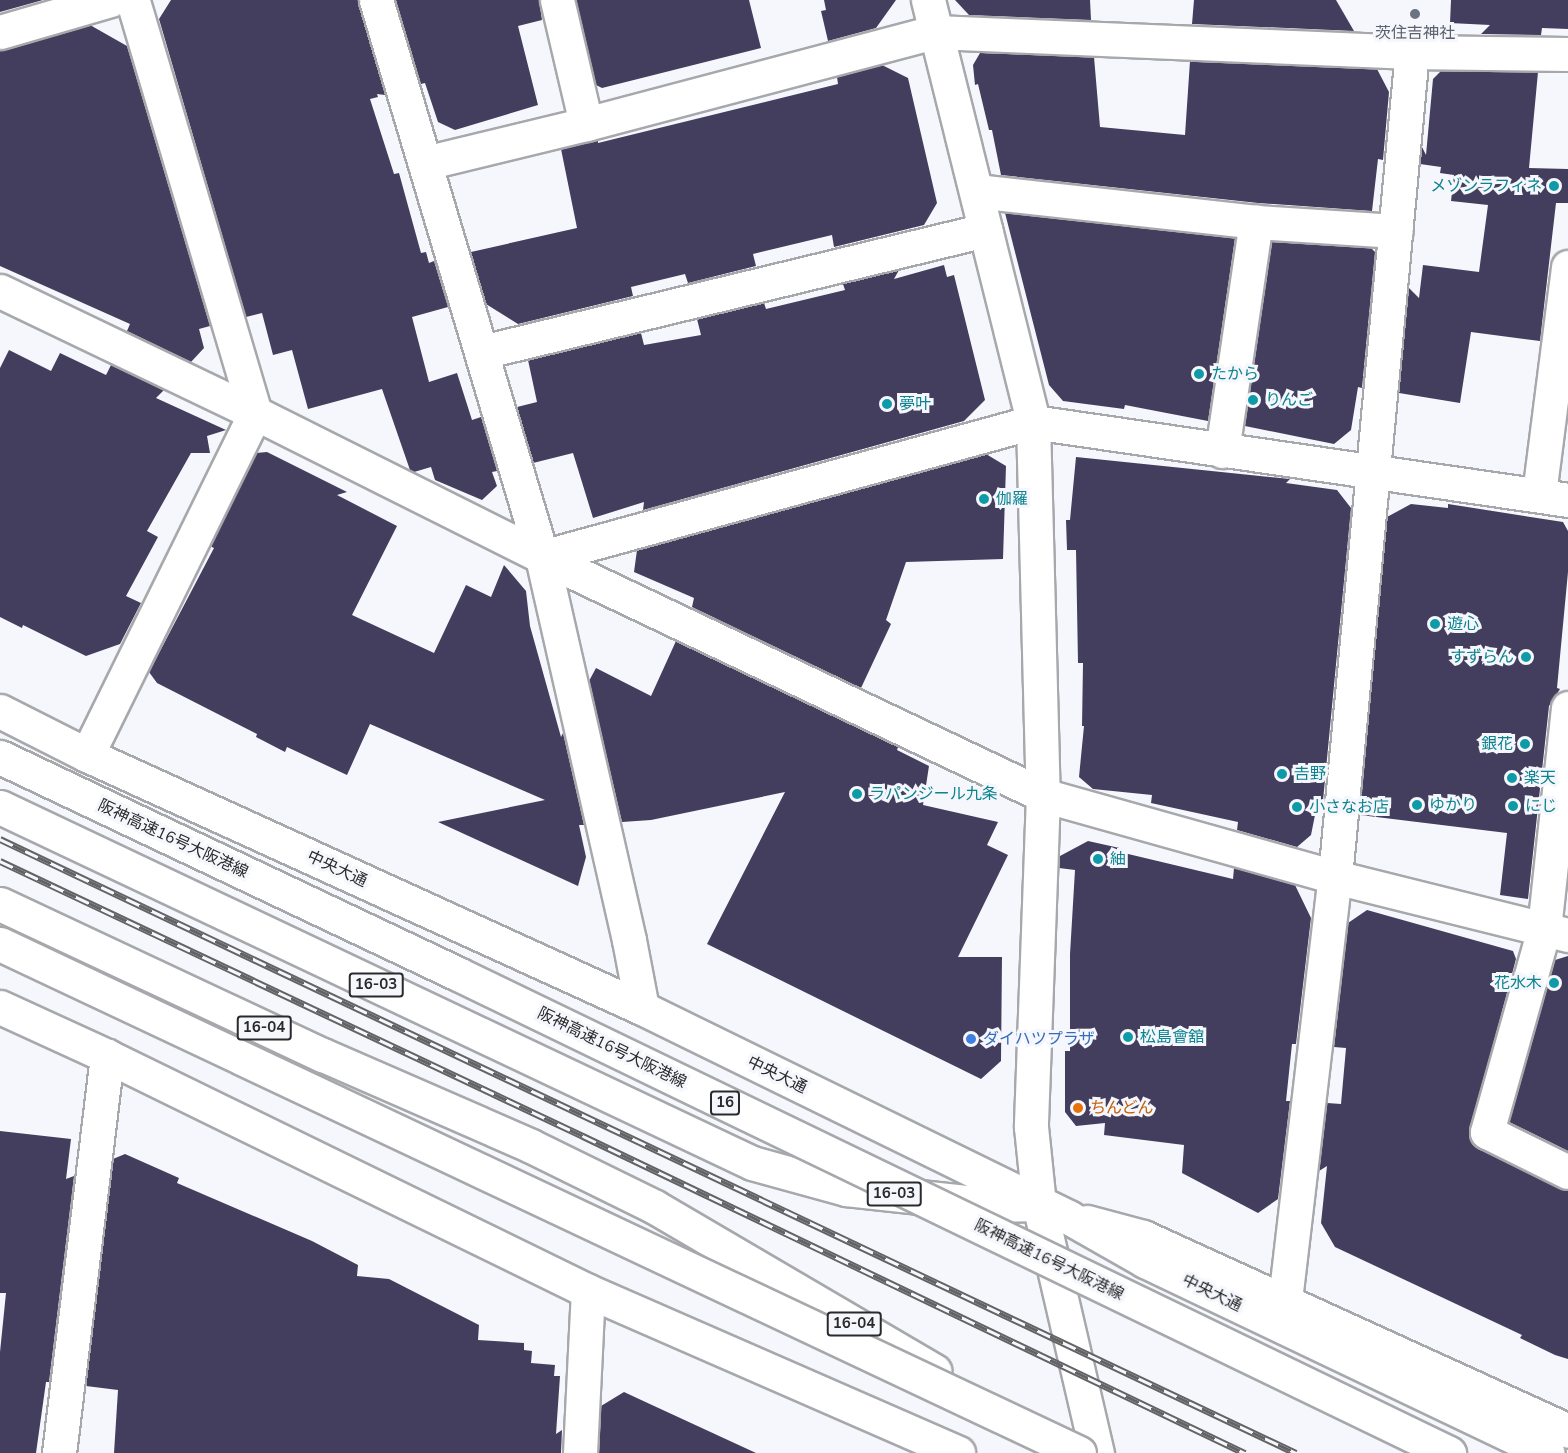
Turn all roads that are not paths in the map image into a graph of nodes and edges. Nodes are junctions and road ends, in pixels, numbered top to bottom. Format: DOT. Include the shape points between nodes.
graph roads {
  1 [pos="110,0"];
  2 [pos="133,0"];
  3 [pos="376,0"];
  4 [pos="557,0"];
  5 [pos="928,0"];
  6 [pos="0,32"];
  7 [pos="935,32"];
  8 [pos="1412,52"];
  9 [pos="1568,54"];
  10 [pos="586,124"];
  11 [pos="425,163"];
  12 [pos="976,190"];
  13 [pos="1256,222"];
  14 [pos="985,230"];
  15 [pos="1396,231"];
  16 [pos="1568,267"];
  17 [pos="0,291"];
  18 [pos="482,352"];
  19 [pos="255,413"];
  20 [pos="1033,422"];
  21 [pos="1222,451"];
  22 [pos="1375,472"];
  23 [pos="1553,497"];
  24 [pos="543,557"];
  25 [pos="1568,708"];
  26 [pos="0,711"];
  27 [pos="87,754"];
  28 [pos="0,757"];
  29 [pos="1043,795"];
  30 [pos="0,807"];
  31 [pos="1335,877"];
  32 [pos="0,904"];
  33 [pos="1556,932"];
  34 [pos="0,944"];
  35 [pos="0,1007"];
  36 [pos="642,1008"];
  37 [pos="107,1056"];
  38 [pos="1568,1172"];
  39 [pos="1054,1211"];
  40 [pos="588,1291"];
  41 [pos="1285,1300"];
  42 [pos="1568,1431"];
  43 [pos="59,1453"];
  44 [pos="580,1453"];
  45 [pos="958,1453"];
  46 [pos="1045,1453"];
  47 [pos="1079,1453"];
  48 [pos="1097,1453"];
  49 [pos="1449,1453"];
  50 [pos="1548,1453"];
  1 -- 6 [label="main road"];
  2 -- 19 [label="main road"];
  3 -- 11 [label="main road"];
  4 -- 10 [label="main road"];
  5 -- 7 [label="main road"];
  7 -- 8 [label="main road"];
  7 -- 10 [label="main road"];
  7 -- 12 [label="main road"];
  8 -- 9 [label="main road"];
  8 -- 15 [label="main road"];
  10 -- 11 [label="main road"];
  11 -- 18 [label="main road"];
  12 -- 13 [label="main road"];
  12 -- 14 [label="main road"];
  13 -- 15 [label="main road"];
  13 -- 21 [label="main road"];
  14 -- 18 [label="main road"];
  14 -- 20 [label="main road"];
  15 -- 22 [label="main road"];
  16 -- 23 [label="main road"];
  17 -- 19 [label="main road"];
  18 -- 24 [label="main road"];
  19 -- 24 [label="main road"];
  19 -- 27 [label="main road"];
  20 -- 21 [label="main road"];
  20 -- 24 [label="main road"];
  20 -- 29 [label="main road"];
  21 -- 22 [label="main road"];
  22 -- 23 [label="main road"];
  22 -- 31 [label="main road"];
  24 -- 29 [label="main road"];
  24 -- 36 [label="main road"];
  25 -- 33 [label="main road"];
  26 -- 27 [label="main road, 中央大通"];
  27 -- 36 [label="main road, 中央大通"];
  28 -- 49 [label="main road, 阪神高速16号大阪港線 / 16, bridge"];
  29 -- 31 [label="main road"];
  29 -- 39 [label="main road" via="1031,1127"];
  30 -- 39 [label="main road, 16-03" via="752,1163 846,1189"];
  31 -- 33 [label="main road"];
  31 -- 41 [label="main road"];
  32 -- 46 [label="main road, 16-04" via="323,1055 531,1146 655,1207 964,1388"];
  33 -- 38 [label="main road" via="1487,1132"];
  34 -- 47 [label="main road, bridge"];
  35 -- 37 [label="main road"];
  36 -- 39 [label="main road, 中央大通"];
  37 -- 40 [label="main road"];
  37 -- 43 [label="main road"];
  39 -- 41 [label="main road" via="1143,1237"];
  39 -- 48 [label="main road"];
  39 -- 50 [label="main road, 中央大通" via="1145,1261"];
  40 -- 44 [label="main road"];
  40 -- 45 [label="main road"];
  41 -- 42 [label="main road"];
}
